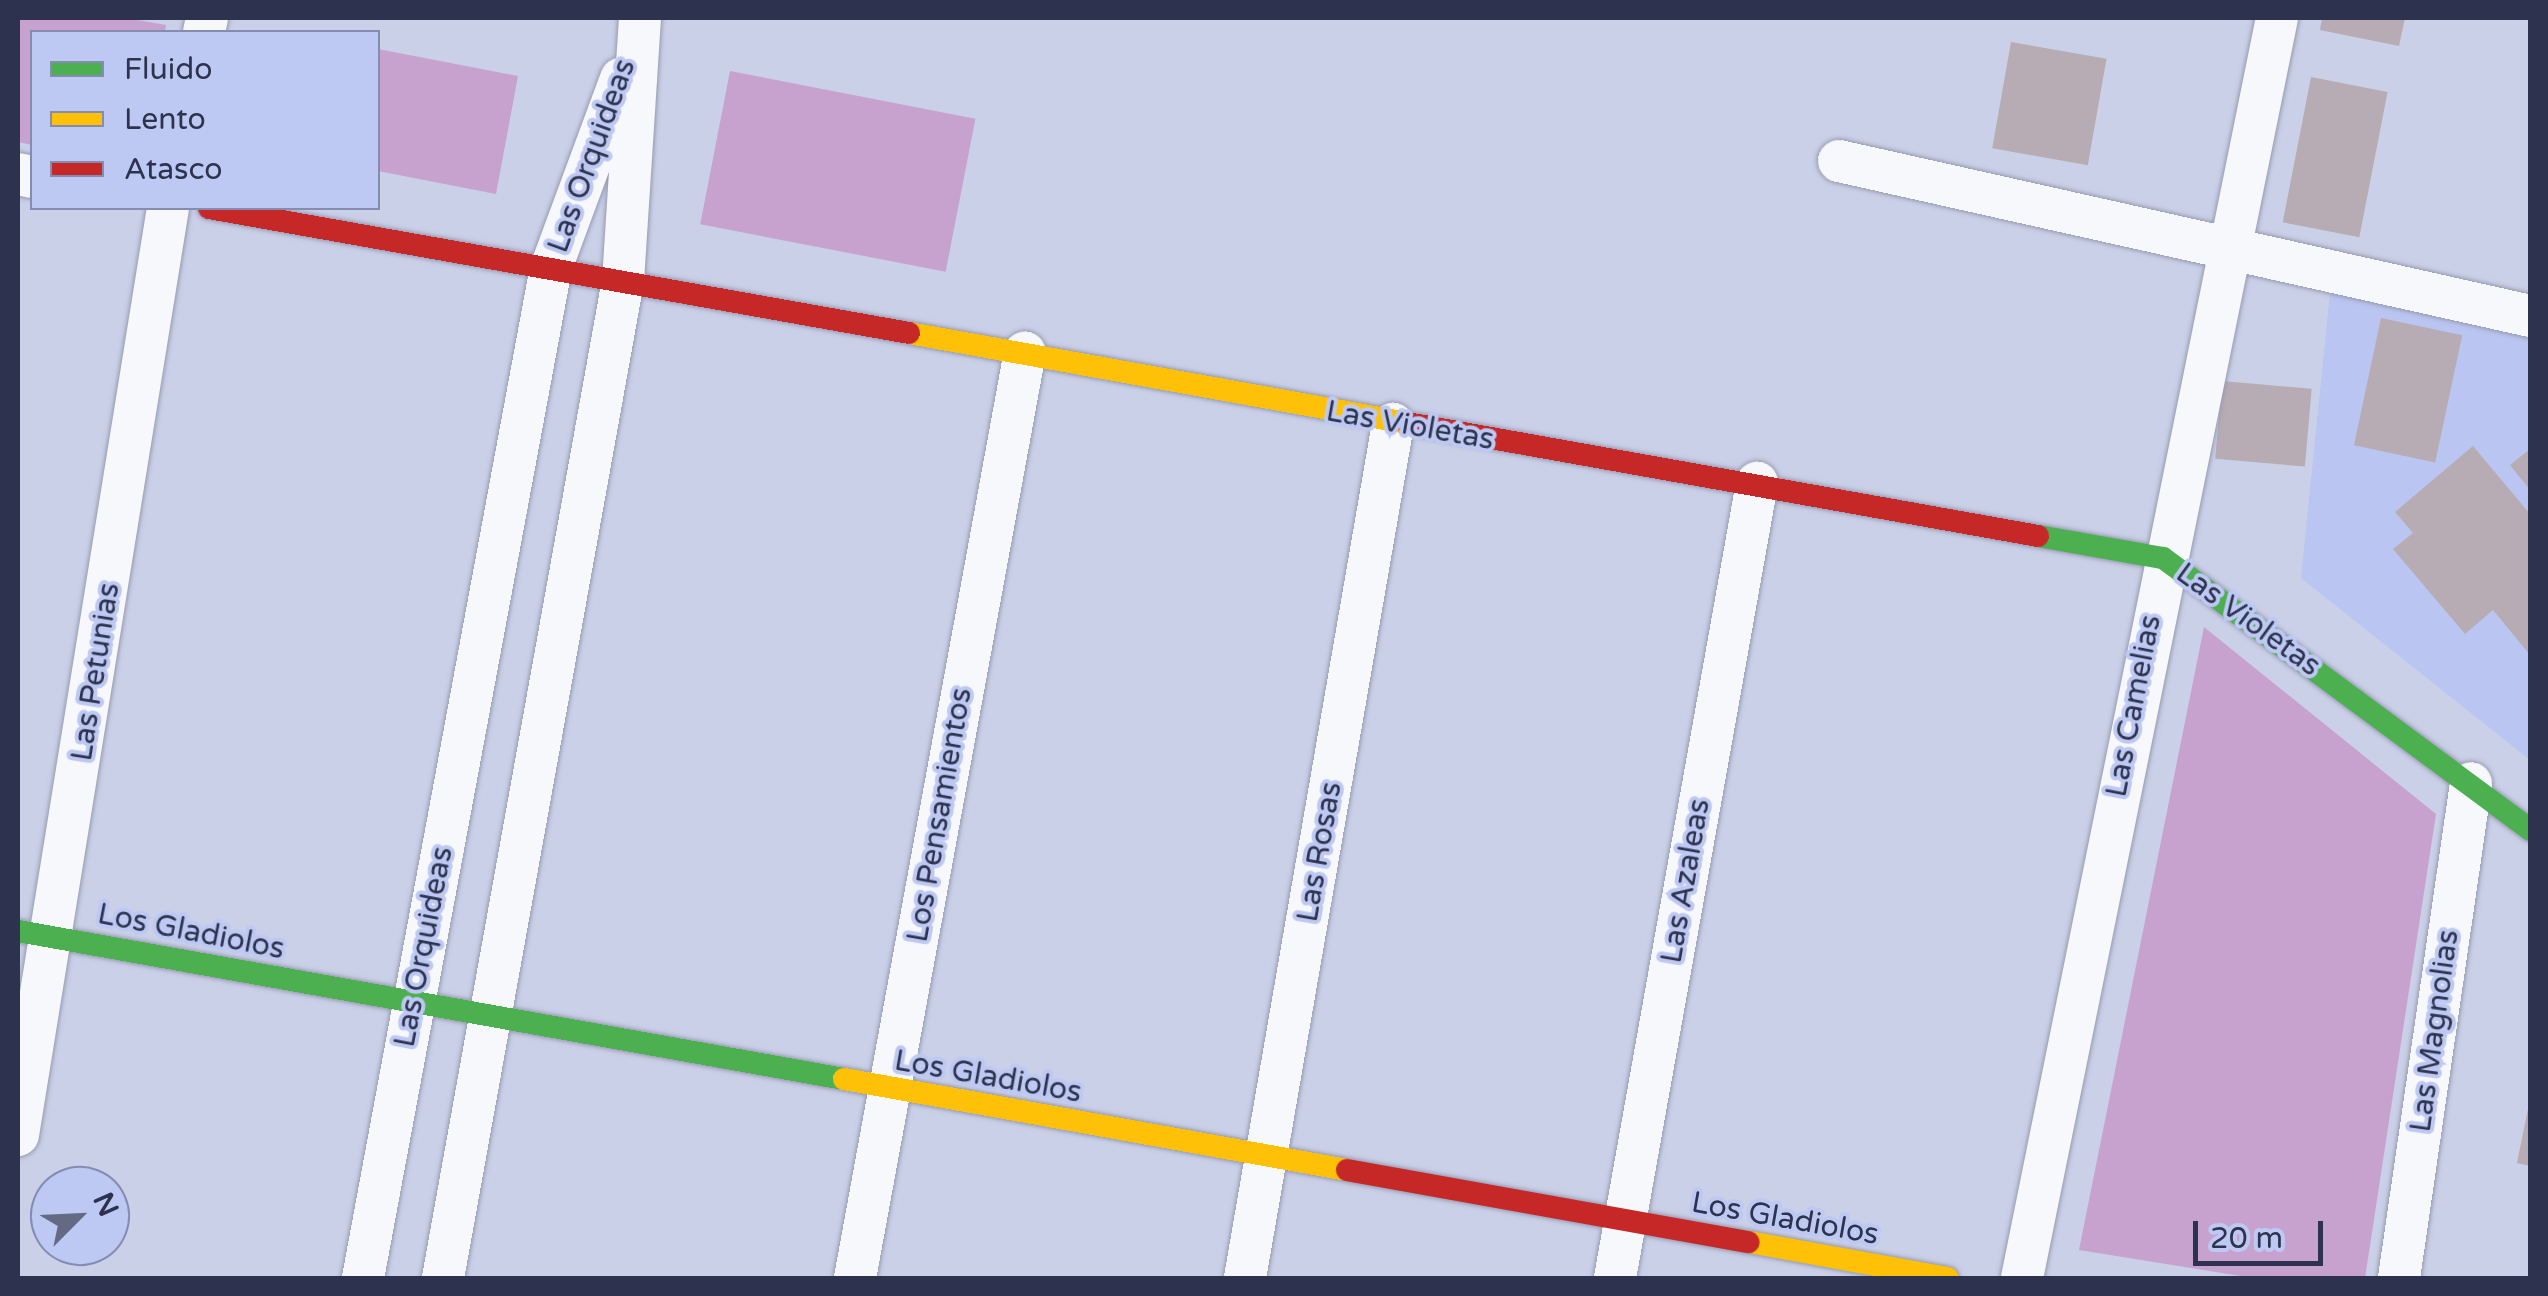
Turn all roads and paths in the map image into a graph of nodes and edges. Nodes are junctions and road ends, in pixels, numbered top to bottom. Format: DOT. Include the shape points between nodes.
graph roads {
  1 [pos="2277,18"];
  2 [pos="638,27"];
  3 [pos="1839,161"];
  4 [pos="168,210"];
  5 [pos="220,210"];
  6 [pos="2235,251"];
  7 [pos="551,268"];
  8 [pos="623,281"];
  9 [pos="2530,316"];
  10 [pos="1025,352"];
  11 [pos="1393,424"];
  12 [pos="1757,484"];
  13 [pos="2163,558"];
  14 [pos="2471,783"];
  15 [pos="2530,830"];
  16 [pos="36,934"];
  17 [pos="413,1004"];
  18 [pos="489,1017"];
  19 [pos="889,1090"];
  20 [pos="18,1134"];
  21 [pos="1268,1158"];
  22 [pos="1625,1221"];
  23 [pos="363,1278"];
  24 [pos="443,1278"];
  25 [pos="855,1278"];
  26 [pos="1245,1278"];
  27 [pos="1615,1278"];
  28 [pos="1948,1278"];
  29 [pos="2022,1278"];
  30 [pos="2399,1278"];
  1 -- 6 [label="street, Las Camelias"];
  2 -- 7 [label="street, Las Orquideas"];
  2 -- 8 [label="street, Las Orquideas"];
  3 -- 6 [label="street"];
  4 -- 16 [label="street, Las Petunias"];
  5 -- 7 [label="street, Las Violetas"];
  6 -- 9 [label="street"];
  6 -- 13 [label="street, Las Camelias"];
  7 -- 8 [label="street, Las Violetas"];
  7 -- 17 [label="street, Las Orquideas"];
  8 -- 10 [label="street, Las Violetas"];
  8 -- 18 [label="street, Las Orquideas"];
  10 -- 11 [label="street, Las Violetas"];
  10 -- 19 [label="street, Los Pensamientos"];
  11 -- 12 [label="street, Las Violetas"];
  11 -- 21 [label="street, Las Rosas"];
  12 -- 13 [label="street, Las Violetas"];
  12 -- 22 [label="street, Las Azaleas"];
  13 -- 14 [label="street, Las Violetas"];
  13 -- 29 [label="street, Las Camelias"];
  14 -- 15 [label="street, Las Violetas"];
  14 -- 30 [label="street, Las Magnolias"];
  16 -- 17 [label="street, Los Gladiolos"];
  16 -- 20 [label="street, Las Petunias"];
  17 -- 18 [label="street, Los Gladiolos"];
  17 -- 23 [label="street, Las Orquideas"];
  18 -- 19 [label="street, Los Gladiolos"];
  18 -- 24 [label="street, Las Orquideas"];
  19 -- 21 [label="street, Los Gladiolos"];
  19 -- 25 [label="street, Los Pensamientos"];
  21 -- 22 [label="street, Los Gladiolos"];
  21 -- 26 [label="street, Las Rosas"];
  22 -- 27 [label="street, Las Azaleas"];
  22 -- 28 [label="street, Los Gladiolos"];
}
